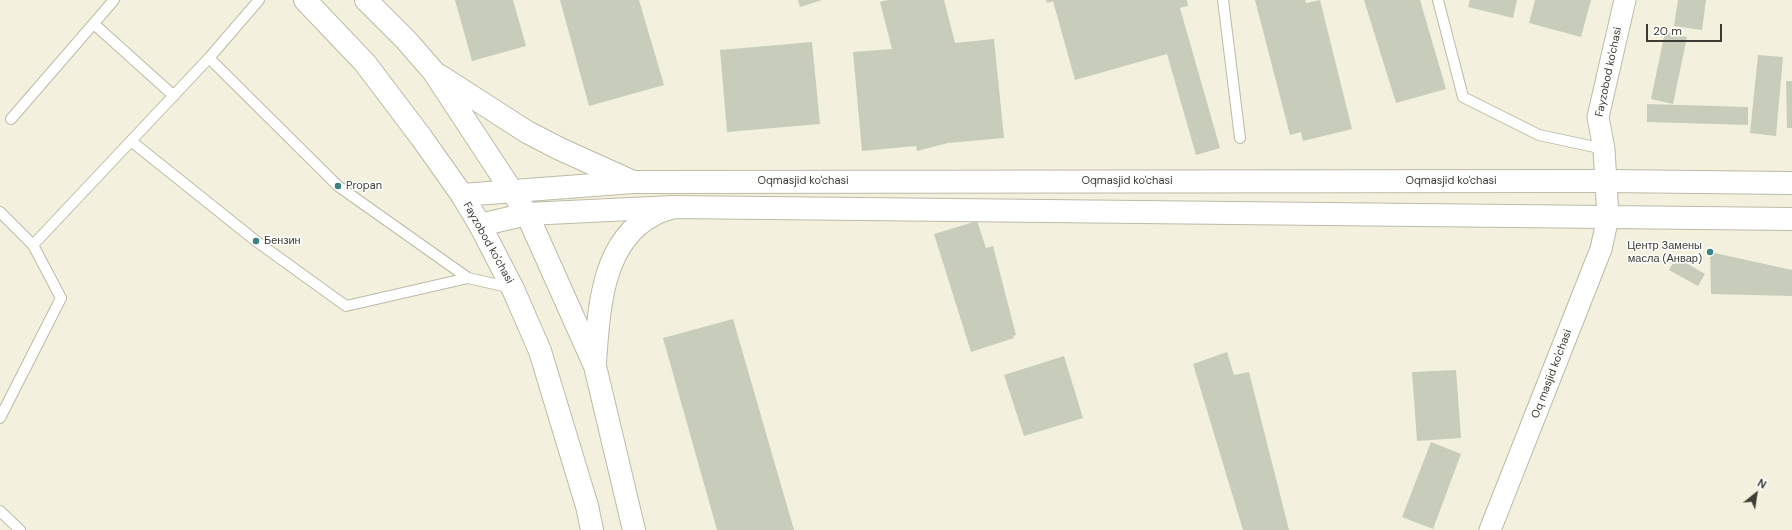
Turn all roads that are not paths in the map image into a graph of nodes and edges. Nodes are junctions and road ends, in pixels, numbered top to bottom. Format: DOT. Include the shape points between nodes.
graph roads {
  1 [pos="114,0"];
  2 [pos="259,0"];
  3 [pos="304,0"];
  4 [pos="366,0"];
  5 [pos="1223,0"];
  6 [pos="1438,0"];
  7 [pos="1625,0"];
  8 [pos="94,24"];
  9 [pos="209,58"];
  10 [pos="433,71"];
  11 [pos="174,96"];
  12 [pos="11,119"];
  13 [pos="1240,138"];
  14 [pos="131,141"];
  15 [pos="1604,149"];
  16 [pos="1606,180"];
  17 [pos="633,182"];
  18 [pos="1792,183"];
  19 [pos="513,191"];
  20 [pos="462,195"];
  21 [pos="673,207"];
  22 [pos="0,212"];
  23 [pos="527,214"];
  24 [pos="1608,216"];
  25 [pos="1792,219"];
  26 [pos="480,225"];
  27 [pos="33,244"];
  28 [pos="468,278"];
  29 [pos="513,289"];
  30 [pos="595,366"];
  31 [pos="0,418"];
  32 [pos="0,511"];
  33 [pos="20,530"];
  34 [pos="592,530"];
  35 [pos="634,530"];
  36 [pos="1490,530"];
  1 -- 8 [label="lane"];
  2 -- 9 [label="lane"];
  3 -- 20 [label="main road, Fayzobod ko'chasi" via="365,63 422,137"];
  4 -- 10 [label="main road"];
  5 -- 13 [label="lane"];
  6 -- 15 [label="lane" via="1463,97 1538,135"];
  7 -- 15 [label="street, Fayzobod ko'chasi" via="1598,117"];
  8 -- 11 [label="lane"];
  8 -- 12 [label="lane"];
  9 -- 11 [label="lane"];
  9 -- 28 [label="lane" via="338,186"];
  10 -- 17 [label="main road" via="560,150"];
  10 -- 19 [label="main road"];
  11 -- 14 [label="lane"];
  14 -- 27 [label="lane"];
  14 -- 28 [label="lane" via="256,241 346,306"];
  15 -- 16 [label="street, Fayzobod ko'chasi"];
  16 -- 17 [label="main road, Oqmasjid ko'chasi"];
  16 -- 18 [label="main road, Oqmasjid ko'chasi"];
  16 -- 24 [label="street, Fayzobod ko'chasi"];
  17 -- 19 [label="main road, Oqmasjid ko'chasi"];
  19 -- 20 [label="main road, Oqmasjid ko'chasi"];
  19 -- 23 [label="main road"];
  20 -- 26 [label="main road, Fayzobod ko'chasi"];
  21 -- 23 [label="main road"];
  21 -- 24 [label="main road"];
  21 -- 30 [label="main road" via="652,215 629,233 607,273 598,321"];
  22 -- 27 [label="lane"];
  23 -- 26 [label="main road"];
  23 -- 30 [label="main road"];
  24 -- 25 [label="main road"];
  24 -- 36 [label="street, Oq masjid ko'chasi" via="1601,249"];
  26 -- 29 [label="main road, Fayzobod ko'chasi"];
  27 -- 31 [label="lane" via="62,298"];
  28 -- 29 [label="lane"];
  29 -- 34 [label="main road, Fayzobod ko'chasi" via="540,351"];
  30 -- 35 [label="main road"];
  32 -- 33 [label="lane"];
}
